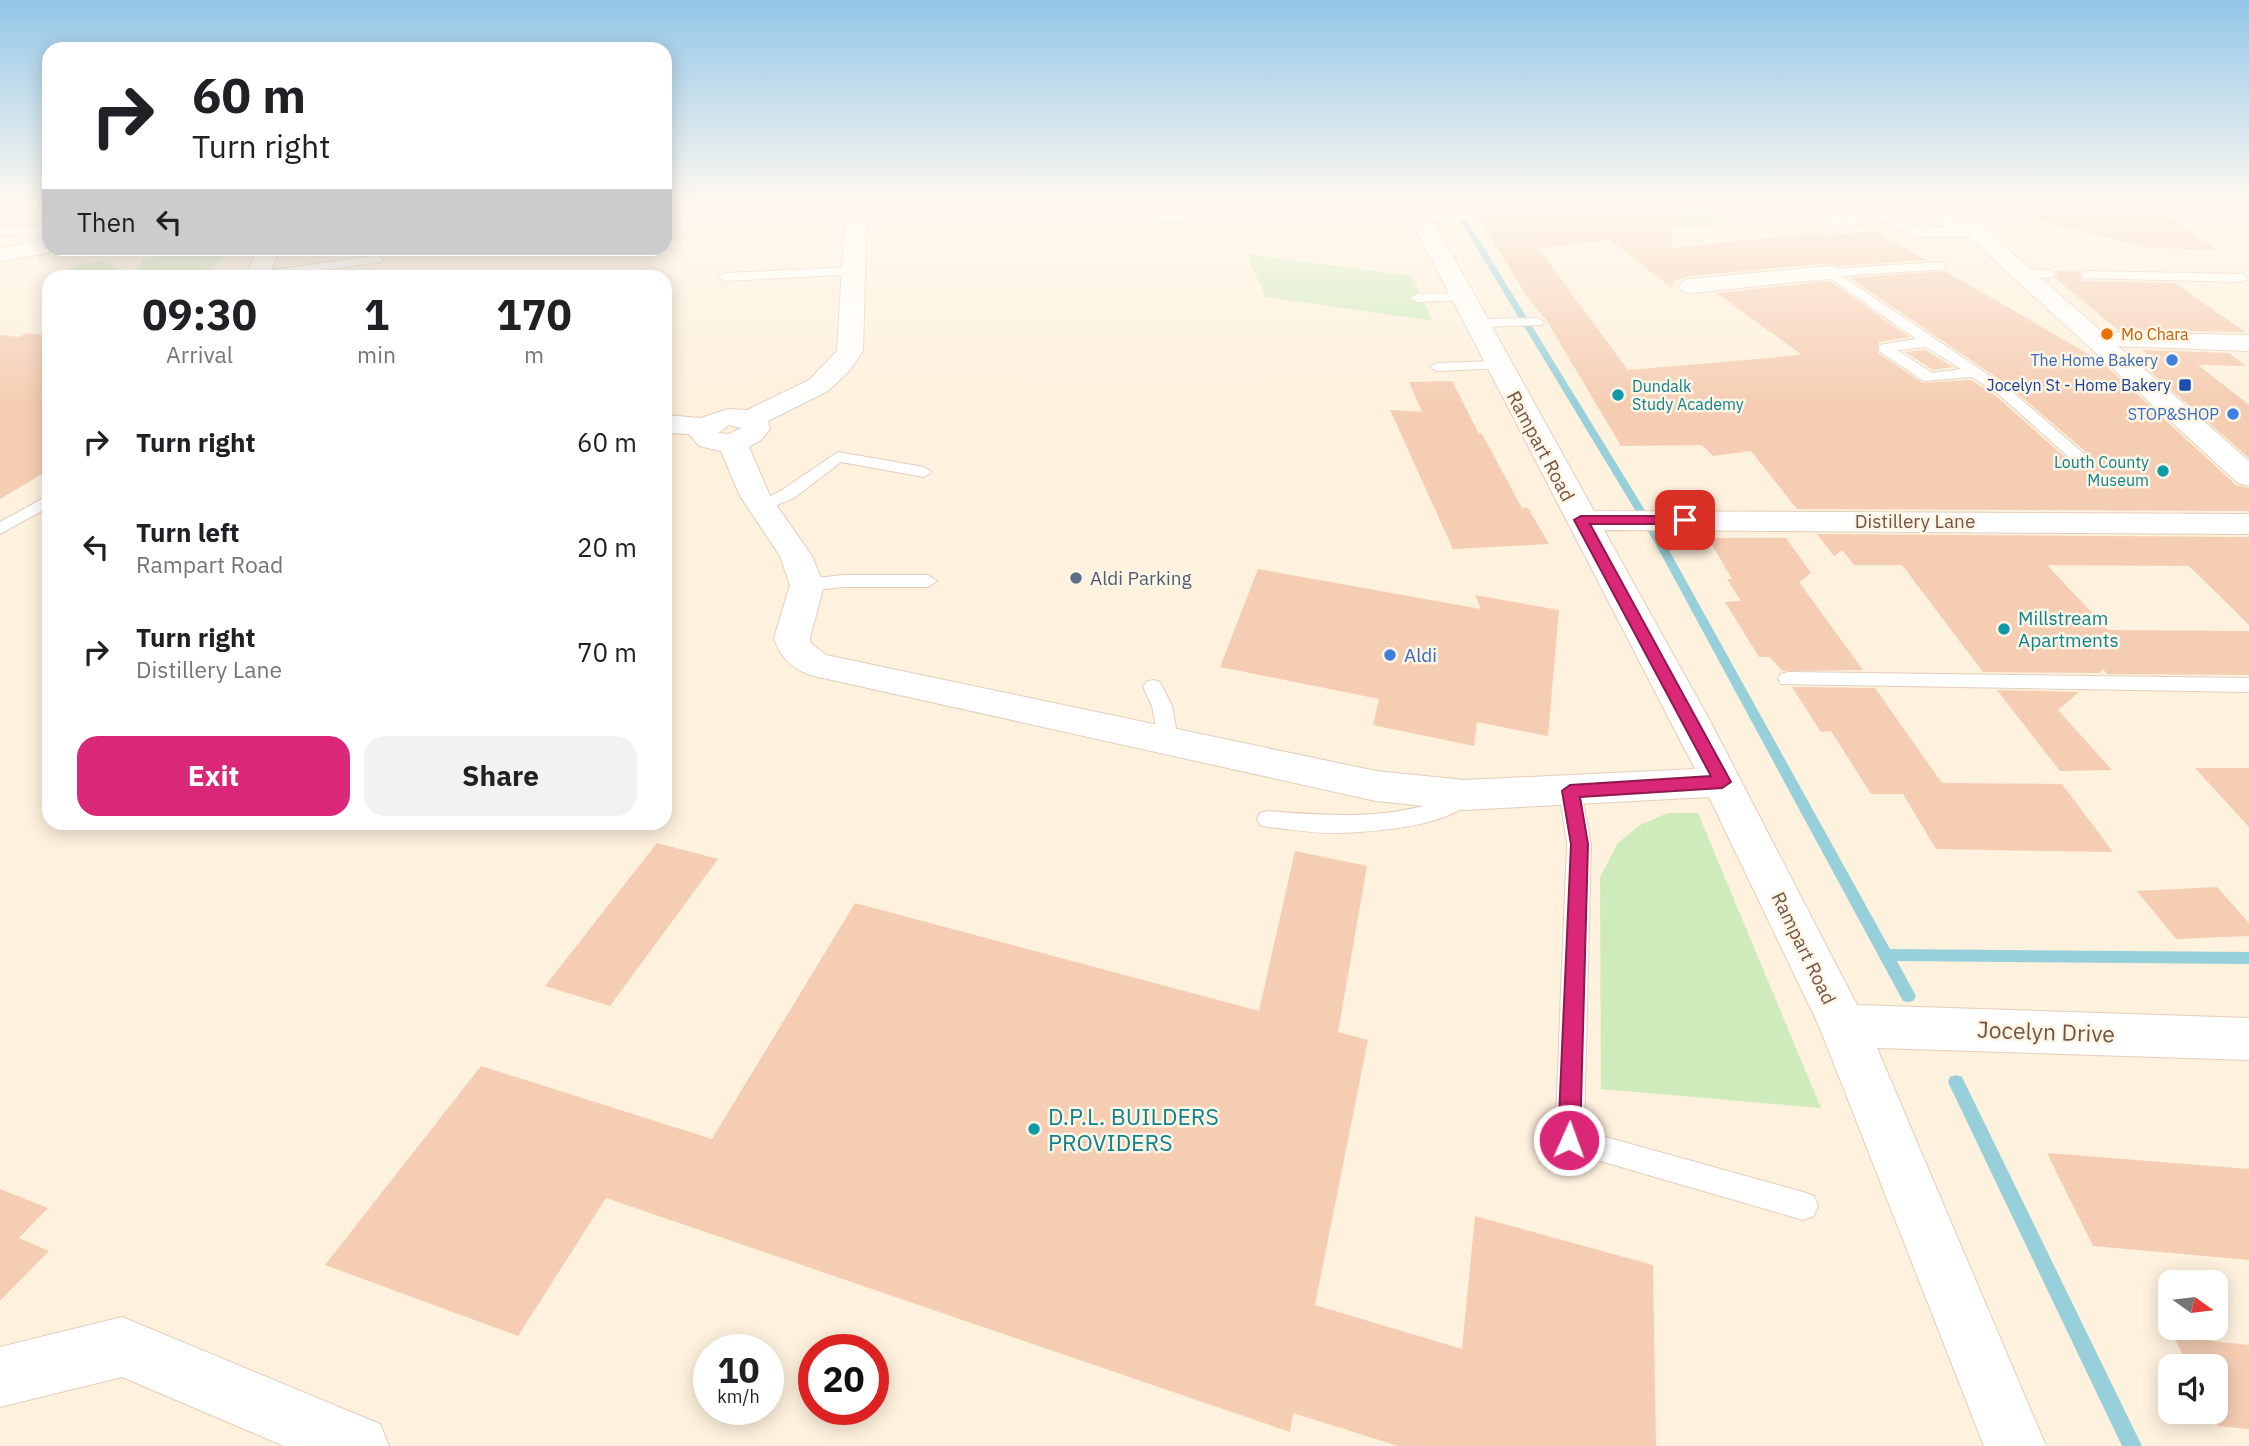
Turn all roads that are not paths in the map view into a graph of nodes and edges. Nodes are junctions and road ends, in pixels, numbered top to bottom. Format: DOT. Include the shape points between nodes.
graph roads {
  1 [pos="832,269"];
  2 [pos="853,269"];
  3 [pos="1452,269"];
  4 [pos="1885,269"];
  5 [pos="2018,269"];
  6 [pos="1829,273"];
  7 [pos="2022,273"];
  8 [pos="2050,274"];
  9 [pos="2087,275"];
  10 [pos="725,277"];
  11 [pos="2242,278"];
  12 [pos="1692,286"];
  13 [pos="1417,298"];
  14 [pos="1469,310"];
  15 [pos="1537,322"];
  16 [pos="2097,340"];
  17 [pos="1928,342"];
  18 [pos="2249,343"];
  19 [pos="1498,365"];
  20 [pos="1437,367"];
  21 [pos="1975,372"];
  22 [pos="672,425"];
  23 [pos="729,429"];
  24 [pos="2077,456"];
  25 [pos="924,471"];
  26 [pos="2249,477"];
  27 [pos="42,504"];
  28 [pos="762,506"];
  29 [pos="1581,520"];
  30 [pos="2249,524"];
  31 [pos="0,529"];
  32 [pos="928,581"];
  33 [pos="807,585"];
  34 [pos="1788,679"];
  35 [pos="2249,685"];
  36 [pos="1153,687"];
  37 [pos="1167,739"];
  38 [pos="1722,782"];
  39 [pos="1570,791"];
  40 [pos="1464,795"];
  41 [pos="1268,819"];
  42 [pos="1843,1026"];
  43 [pos="2249,1039"];
  44 [pos="1803,1206"];
  45 [pos="0,1377"];
  46 [pos="358,1446"];
  47 [pos="2015,1446"];
  1 -- 10 [label="lane"];
  2 -- 23 [label="street" via="850,351 840,369 825,383"];
  3 -- 14 [label="street, Rampart Road"];
  4 -- 6 [label="lane"];
  5 -- 7 [label="street"];
  6 -- 12 [label="street"];
  6 -- 17 [label="lane"];
  7 -- 8 [label="lane"];
  7 -- 16 [label="street"];
  9 -- 11 [label="lane"];
  13 -- 14 [label="lane"];
  14 -- 15 [label="lane" via="1513,322"];
  14 -- 19 [label="street, Rampart Road"];
  16 -- 18 [label="street"];
  16 -- 26 [label="street"];
  17 -- 21 [label="lane"];
  17 -- 21 [label="lane" via="1884,348 1929,378"];
  19 -- 20 [label="lane"];
  19 -- 29 [label="street, Rampart Road"];
  21 -- 24 [label="lane"];
  22 -- 23 [label="street"];
  23 -- 28 [label="street"];
  25 -- 28 [label="lane" via="838,457 788,494"];
  27 -- 31 [label="lane"];
  28 -- 33 [label="street" via="796,555"];
  29 -- 30 [label="street, Distillery Lane"];
  29 -- 38 [label="street, Rampart Road"];
  32 -- 33 [label="lane" via="844,580"];
  33 -- 37 [label="street" via="792,638 795,648 814,664"];
  34 -- 35 [label="lane"];
  36 -- 37 [label="lane" via="1162,706"];
  37 -- 40 [label="street" via="1376,786"];
  38 -- 39 [label="street"];
  38 -- 42 [label="street, Rampart Road"];
  39 -- 40 [label="street"];
  39 -- 44 [label="lane" via="1579,844 1569,1140"];
  40 -- 41 [label="lane" via="1439,811 1397,819 1337,825"];
  42 -- 43 [label="street, Jocelyn Drive"];
  42 -- 47 [label="street, Rampart Road"];
  45 -- 46 [label="street" via="122,1347"];
}
